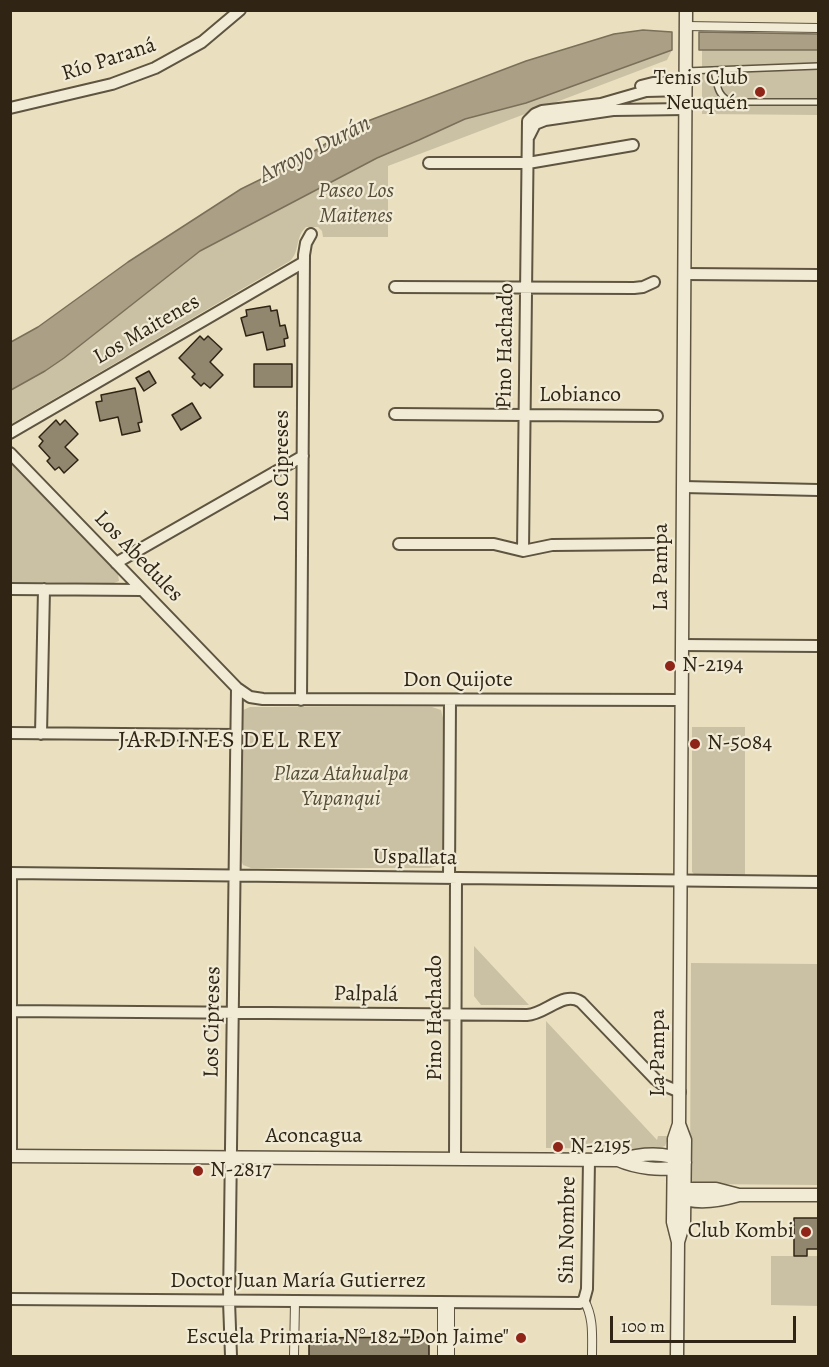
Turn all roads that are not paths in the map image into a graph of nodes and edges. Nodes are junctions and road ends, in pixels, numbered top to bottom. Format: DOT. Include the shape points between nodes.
graph roads {
  1 [pos="240,10"];
  2 [pos="686,10"];
  3 [pos="686,26"];
  4 [pos="819,28"];
  5 [pos="819,66"];
  6 [pos="714,70"];
  7 [pos="686,82"];
  8 [pos="818,102"];
  9 [pos="10,108"];
  10 [pos="686,109"];
  11 [pos="528,142"];
  12 [pos="633,145"];
  13 [pos="429,163"];
  14 [pos="528,163"];
  15 [pos="312,234"];
  16 [pos="304,262"];
  17 [pos="685,274"];
  18 [pos="819,275"];
  19 [pos="654,282"];
  20 [pos="395,287"];
  21 [pos="526,288"];
  22 [pos="395,414"];
  23 [pos="525,415"];
  24 [pos="657,416"];
  25 [pos="10,433"];
  26 [pos="10,453"];
  27 [pos="303,456"];
  28 [pos="683,487"];
  29 [pos="819,490"];
  30 [pos="399,544"];
  31 [pos="654,544"];
  32 [pos="524,551"];
  33 [pos="116,563"];
  34 [pos="10,588"];
  35 [pos="44,589"];
  36 [pos="142,590"];
  37 [pos="682,645"];
  38 [pos="819,646"];
  39 [pos="237,688"];
  40 [pos="301,700"];
  41 [pos="450,700"];
  42 [pos="682,700"];
  43 [pos="10,733"];
  44 [pos="41,734"];
  45 [pos="236,735"];
  46 [pos="11,873"];
  47 [pos="235,875"];
  48 [pos="453,878"];
  49 [pos="681,880"];
  50 [pos="819,882"];
  51 [pos="11,1011"];
  52 [pos="233,1013"];
  53 [pos="455,1015"];
  54 [pos="680,1092"];
  55 [pos="11,1156"];
  56 [pos="231,1158"];
  57 [pos="454,1159"];
  58 [pos="589,1160"];
  59 [pos="678,1162"];
  60 [pos="681,1194"];
  61 [pos="819,1195"];
  62 [pos="10,1299"];
  63 [pos="584,1300"];
  64 [pos="230,1301"];
  65 [pos="295,1302"];
  66 [pos="446,1303"];
  67 [pos="231,1356"];
  68 [pos="294,1356"];
  69 [pos="442,1356"];
  70 [pos="450,1356"];
  71 [pos="592,1356"];
  72 [pos="677,1356"];
  1 -- 9 [label="street, Río Paraná" via="202,42 155,68 112,84"];
  2 -- 3 [label="street, La Pampa"];
  3 -- 4 [label="street"];
  3 -- 7 [label="street, La Pampa"];
  5 -- 6 [label="lane"];
  6 -- 7 [label="lane"];
  6 -- 8 [label="lane" via="721,96 726,100"];
  7 -- 10 [label="street, La Pampa"];
  7 -- 11 [label="street, Pino Hachado" via="601,104 542,111 527,124"];
  10 -- 11 [label="street" via="613,110 545,120 532,127"];
  10 -- 17 [label="street, La Pampa"];
  11 -- 14 [label="street, Pino Hachado"];
  12 -- 14 [label="street"];
  13 -- 14 [label="street"];
  14 -- 21 [label="street, Pino Hachado"];
  15 -- 16 [label="street, Los Cipreses" via="305,247"];
  16 -- 25 [label="street, Los Maitenes"];
  16 -- 27 [label="street, Los Cipreses"];
  17 -- 18 [label="street"];
  17 -- 28 [label="street, La Pampa"];
  19 -- 21 [label="street" via="634,288"];
  20 -- 21 [label="street"];
  21 -- 23 [label="street, Pino Hachado"];
  22 -- 23 [label="street, Lobianco"];
  23 -- 24 [label="street, Lobianco"];
  23 -- 32 [label="street, Pino Hachado"];
  26 -- 33 [label="street, Los Abedules"];
  27 -- 33 [label="street"];
  27 -- 40 [label="street, Los Cipreses"];
  28 -- 29 [label="street"];
  28 -- 37 [label="street, La Pampa"];
  30 -- 32 [label="street" via="494,544"];
  31 -- 32 [label="street" via="552,544"];
  33 -- 36 [label="street, Los Abedules"];
  34 -- 35 [label="street"];
  35 -- 36 [label="street"];
  35 -- 44 [label="street"];
  36 -- 39 [label="street, Los Abedules"];
  37 -- 38 [label="street"];
  37 -- 42 [label="street, La Pampa"];
  39 -- 40 [label="street, Don Quijote" via="257,699"];
  39 -- 45 [label="street, Los Cipreses"];
  40 -- 41 [label="street, Don Quijote"];
  41 -- 42 [label="street, Don Quijote"];
  41 -- 48 [label="street, Pino Hachado"];
  42 -- 49 [label="street, La Pampa"];
  43 -- 44 [label="street"];
  44 -- 45 [label="street"];
  45 -- 47 [label="street, Los Cipreses"];
  46 -- 47 [label="street, Uspallata"];
  46 -- 51 [label="street"];
  47 -- 48 [label="street, Uspallata"];
  47 -- 52 [label="street, Los Cipreses"];
  48 -- 49 [label="street, Uspallata"];
  48 -- 53 [label="street, Pino Hachado"];
  49 -- 50 [label="street, Uspallata"];
  49 -- 54 [label="street, La Pampa"];
  51 -- 52 [label="street, Palpalá"];
  51 -- 55 [label="street"];
  52 -- 53 [label="street, Palpalá"];
  52 -- 56 [label="street, Los Cipreses"];
  53 -- 54 [label="street, Palpalá" via="532,1015 566,999 577,999 655,1079"];
  53 -- 57 [label="street, Pino Hachado"];
  54 -- 59 [label="street, La Pampa" via="675,1135"];
  55 -- 56 [label="street, Aconcagua"];
  56 -- 57 [label="street, Aconcagua"];
  56 -- 64 [label="street, Los Cipreses"];
  57 -- 58 [label="street, Aconcagua"];
  58 -- 59 [label="street, Aconcagua" via="618,1160 633,1166"];
  58 -- 63 [label="street, Sin Nombre"];
  59 -- 60 [label="street, La Pampa"];
  60 -- 61 [label="street" via="720,1200 739,1195"];
  60 -- 72 [label="street, La Pampa" via="673,1225 678,1242"];
  62 -- 64 [label="street, Doctor Juan María Gutierrez"];
  63 -- 66 [label="street, Doctor Juan María Gutierrez" via="575,1304"];
  63 -- 71 [label="street" via="592,1320"];
  64 -- 65 [label="street, Doctor Juan María Gutierrez"];
  64 -- 67 [label="street, Los Cipreses"];
  65 -- 66 [label="street, Doctor Juan María Gutierrez"];
  65 -- 68 [label="street"];
  66 -- 69 [label="street"];
  66 -- 70 [label="street"];
}
